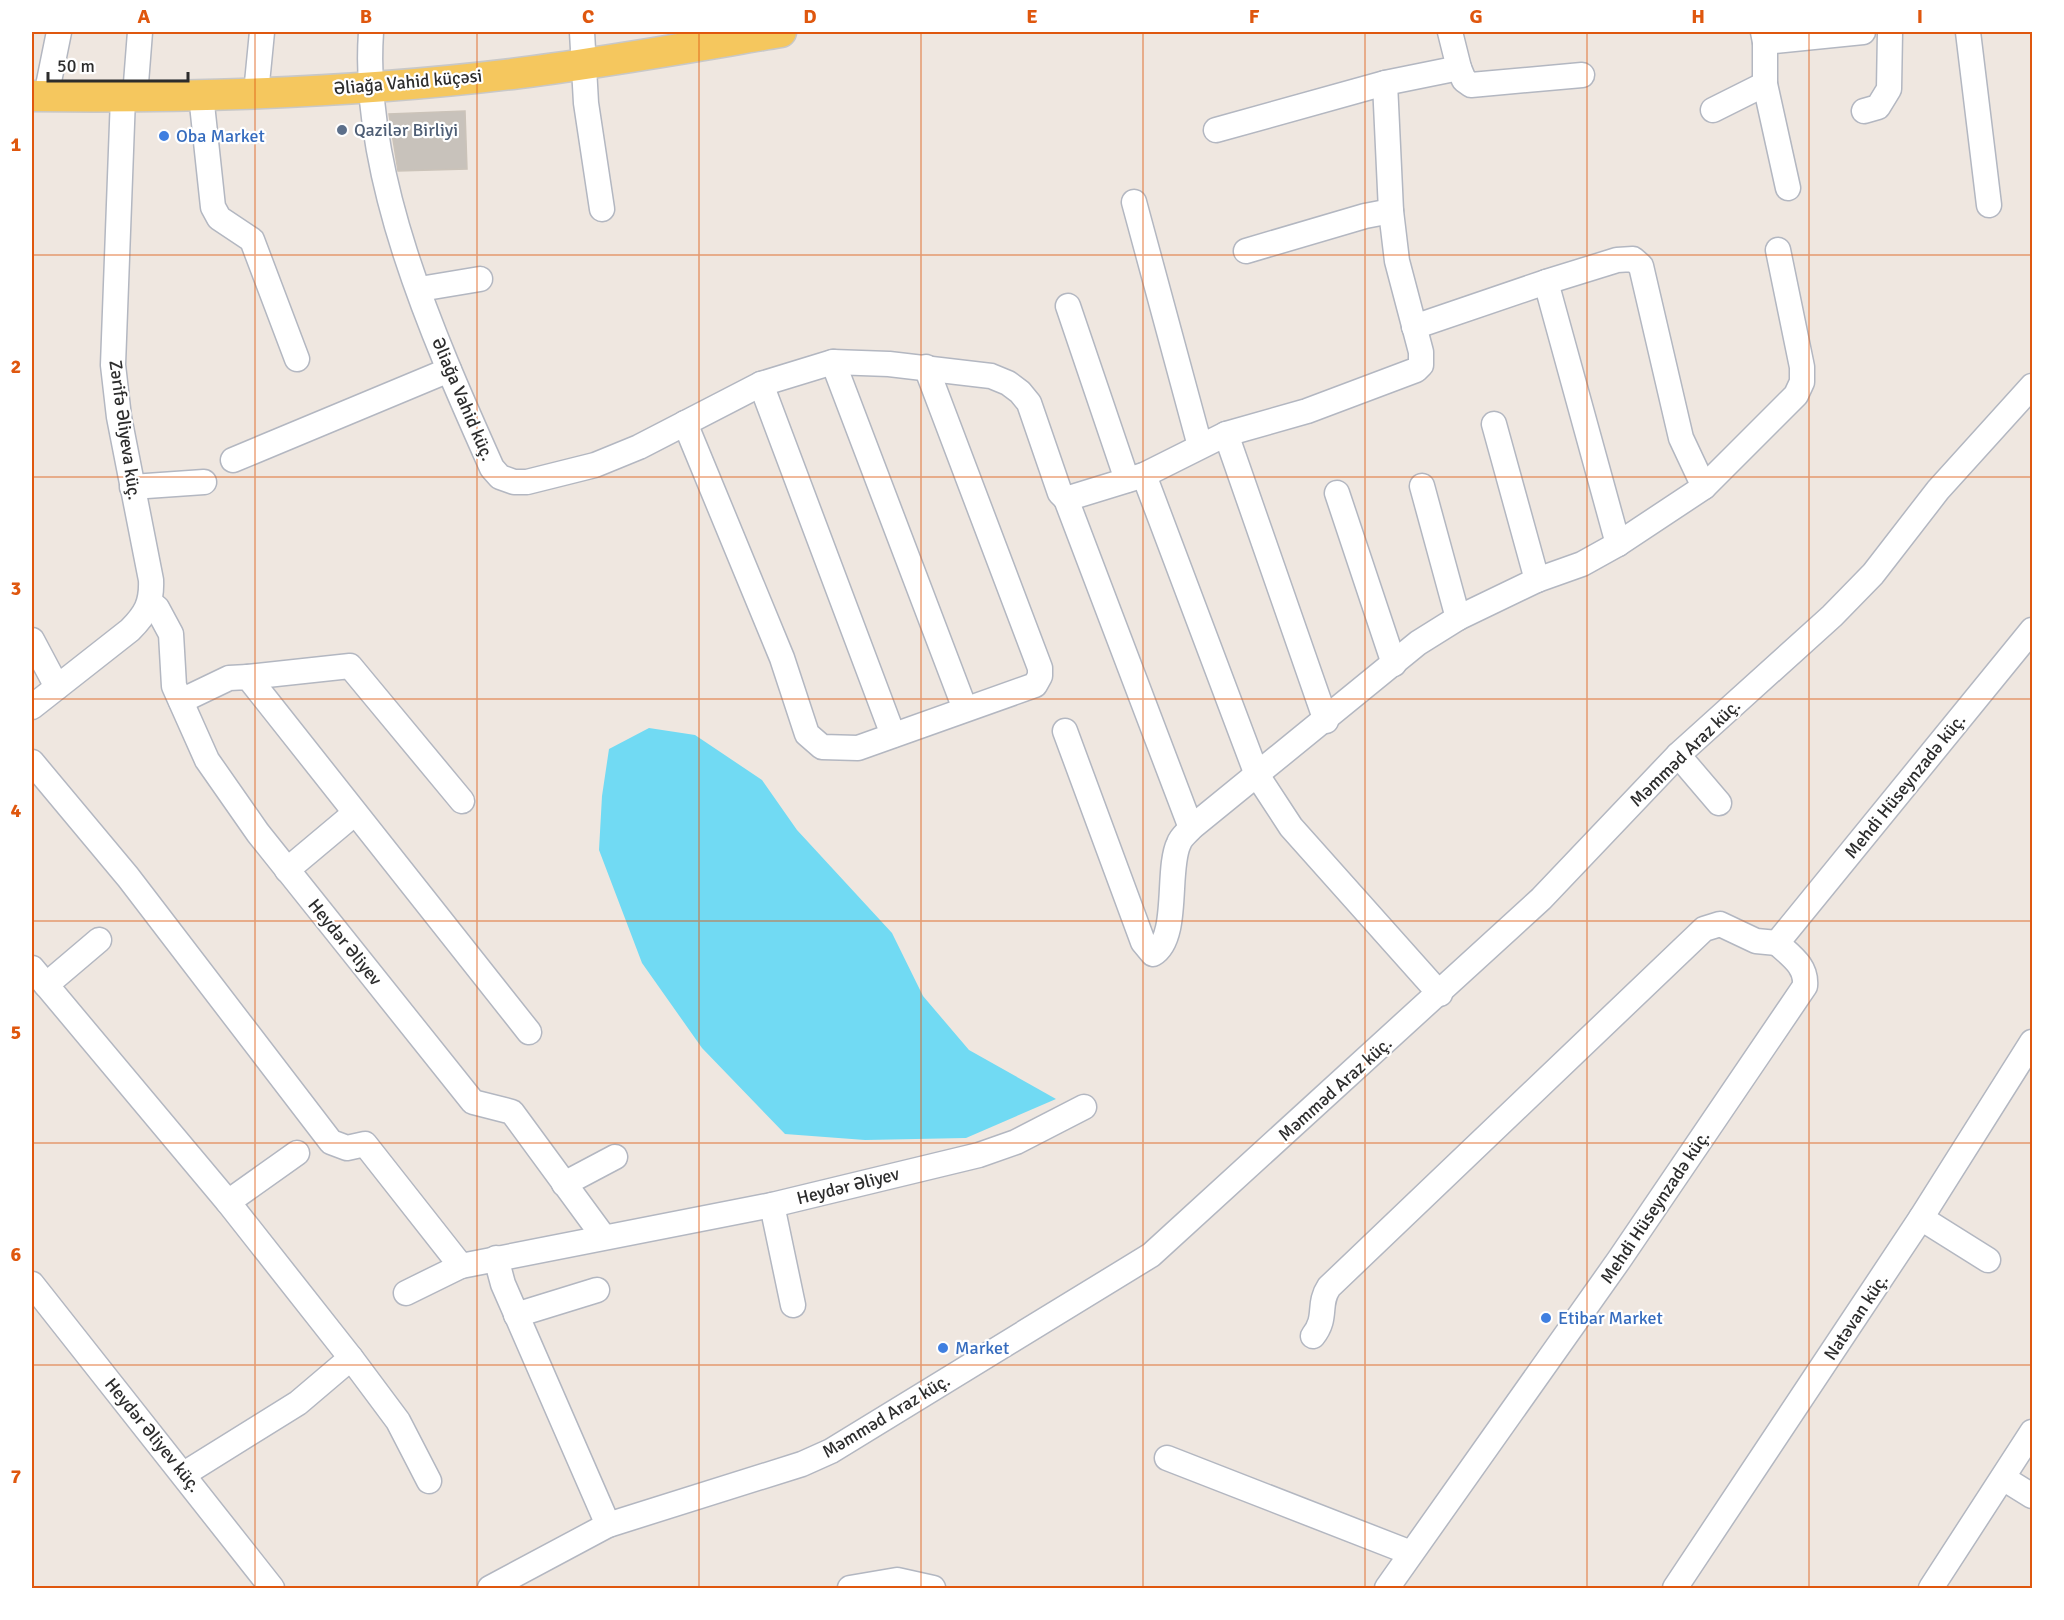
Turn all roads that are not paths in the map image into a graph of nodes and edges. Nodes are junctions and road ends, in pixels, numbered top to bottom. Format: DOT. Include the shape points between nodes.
graph roads {
  1 [pos="59,32"];
  2 [pos="140,32"];
  3 [pos="262,32"];
  4 [pos="371,32"];
  5 [pos="582,32"];
  6 [pos="781,32"];
  7 [pos="1450,32"];
  8 [pos="1863,32"];
  9 [pos="1890,32"];
  10 [pos="1968,32"];
  11 [pos="1764,37"];
  12 [pos="583,64"];
  13 [pos="1459,68"];
  14 [pos="1582,75"];
  15 [pos="1385,83"];
  16 [pos="1765,84"];
  17 [pos="373,87"];
  18 [pos="256,93"];
  19 [pos="201,94"];
  20 [pos="39,96"];
  21 [pos="129,97"];
  22 [pos="1713,110"];
  23 [pos="1864,111"];
  24 [pos="1216,130"];
  25 [pos="1788,188"];
  26 [pos="1134,202"];
  27 [pos="1989,205"];
  28 [pos="602,209"];
  29 [pos="1391,211"];
  30 [pos="1778,250"];
  31 [pos="1246,251"];
  32 [pos="480,279"];
  33 [pos="1546,282"];
  34 [pos="420,289"];
  35 [pos="1068,306"];
  36 [pos="1414,327"];
  37 [pos="297,359"];
  38 [pos="833,362"];
  39 [pos="938,368"];
  40 [pos="449,370"];
  41 [pos="760,384"];
  42 [pos="2032,386"];
  43 [pos="685,423"];
  44 [pos="1494,424"];
  45 [pos="1226,434"];
  46 [pos="1200,447"];
  47 [pos="233,460"];
  48 [pos="1136,477"];
  49 [pos="204,482"];
  50 [pos="1422,486"];
  51 [pos="132,487"];
  52 [pos="1704,487"];
  53 [pos="1337,493"];
  54 [pos="1066,499"];
  55 [pos="1618,544"];
  56 [pos="1537,580"];
  57 [pos="151,603"];
  58 [pos="1458,618"];
  59 [pos="2032,630"];
  60 [pos="32,640"];
  61 [pos="1394,664"];
  62 [pos="248,677"];
  63 [pos="57,687"];
  64 [pos="181,701"];
  65 [pos="32,706"];
  66 [pos="965,709"];
  67 [pos="1326,721"];
  68 [pos="1065,731"];
  69 [pos="893,735"];
  70 [pos="1678,755"];
  71 [pos="32,762"];
  72 [pos="1257,775"];
  73 [pos="462,801"];
  74 [pos="1719,802"];
  75 [pos="355,813"];
  76 [pos="1191,828"];
  77 [pos="287,870"];
  78 [pos="99,940"];
  79 [pos="1777,943"];
  80 [pos="39,977"];
  81 [pos="1440,994"];
  82 [pos="529,1032"];
  83 [pos="2032,1042"];
  84 [pos="1084,1107"];
  85 [pos="297,1153"];
  86 [pos="615,1157"];
  87 [pos="564,1184"];
  88 [pos="228,1202"];
  89 [pos="772,1205"];
  90 [pos="1922,1218"];
  91 [pos="603,1236"];
  92 [pos="496,1258"];
  93 [pos="1988,1260"];
  94 [pos="461,1266"];
  95 [pos="32,1284"];
  96 [pos="597,1290"];
  97 [pos="406,1293"];
  98 [pos="793,1305"];
  99 [pos="516,1315"];
  100 [pos="1314,1336"];
  101 [pos="351,1358"];
  102 [pos="2032,1432"];
  103 [pos="1167,1458"];
  104 [pos="184,1474"];
  105 [pos="2003,1478"];
  106 [pos="429,1481"];
  107 [pos="2032,1496"];
  108 [pos="608,1525"];
  109 [pos="1411,1553"];
  110 [pos="520,1581"];
  111 [pos="272,1588"];
  112 [pos="490,1588"];
  113 [pos="850,1588"];
  114 [pos="933,1588"];
  115 [pos="1387,1588"];
  116 [pos="1675,1588"];
  117 [pos="1931,1588"];
  1 -- 20 [label="street"];
  2 -- 21 [label="street, Zərifə Əliyeva küç."];
  3 -- 18 [label="street"];
  4 -- 17 [label="street, Əliağa Vahid küç."];
  5 -- 12 [label="street"];
  6 -- 12 [label="main road, Əliağa Vahid küçəsi"];
  7 -- 13 [label="street"];
  8 -- 11 [label="street"];
  9 -- 23 [label="street" via="1889,88 1878,107"];
  10 -- 27 [label="street"];
  11 -- 16 [label="street"];
  12 -- 17 [label="main road, Əliağa Vahid küçəsi"];
  12 -- 28 [label="street"];
  13 -- 14 [label="street" via="1471,85"];
  13 -- 15 [label="street"];
  15 -- 24 [label="street"];
  15 -- 29 [label="street"];
  16 -- 22 [label="street"];
  16 -- 25 [label="street"];
  17 -- 18 [label="main road, Əliağa Vahid küçəsi"];
  17 -- 34 [label="street, Əliağa Vahid küç." via="383,173"];
  18 -- 19 [label="main road, Əliağa Vahid küçəsi"];
  19 -- 21 [label="main road, Əliağa Vahid küçəsi"];
  19 -- 37 [label="street" via="213,207 219,218 252,240"];
  20 -- 21 [label="main road, Əliağa Vahid küçəsi"];
  21 -- 51 [label="street, Zərifə Əliyeva küç." via="113,365"];
  26 -- 46 [label="street"];
  29 -- 31 [label="street"];
  29 -- 36 [label="street" via="1397,261"];
  30 -- 52 [label="street" via="1802,382 1796,395"];
  32 -- 34 [label="street"];
  33 -- 36 [label="street"];
  33 -- 52 [label="street" via="1617,260 1633,259 1641,266 1681,438"];
  33 -- 55 [label="street"];
  34 -- 40 [label="street, Əliağa Vahid küç."];
  35 -- 48 [label="street"];
  36 -- 45 [label="street" via="1421,352 1421,365 1416,370 1307,411"];
  38 -- 39 [label="street, Əliağa Vahid küç."];
  38 -- 41 [label="street, Əliağa Vahid küç."];
  38 -- 66 [label="street"];
  39 -- 54 [label="street, Əliağa Vahid küç." via="991,376 1020,392 1029,403 1060,493"];
  39 -- 66 [label="street" via="1040,668 1035,685"];
  40 -- 43 [label="street, Əliağa Vahid küç." via="492,468 500,477 514,482 595,465"];
  40 -- 47 [label="street"];
  41 -- 43 [label="street, Əliağa Vahid küç."];
  41 -- 69 [label="street"];
  42 -- 70 [label="street, Məmməd Araz küç." via="1938,490 1873,574"];
  43 -- 69 [label="street" via="782,658 807,734 822,747 858,747"];
  44 -- 56 [label="street"];
  45 -- 46 [label="street"];
  45 -- 67 [label="street"];
  46 -- 48 [label="street"];
  48 -- 54 [label="street"];
  48 -- 72 [label="street"];
  49 -- 51 [label="street"];
  50 -- 58 [label="street"];
  51 -- 57 [label="street, Zərifə Əliyeva küç." via="151,580"];
  52 -- 55 [label="street"];
  53 -- 61 [label="street"];
  54 -- 76 [label="street, Əliağa Vahid küç."];
  55 -- 56 [label="street" via="1582,564"];
  56 -- 58 [label="street"];
  57 -- 63 [label="street" via="130,630"];
  57 -- 64 [label="street, Heydər Əliyev" via="171,634 174,686"];
  58 -- 61 [label="street" via="1418,643"];
  59 -- 79 [label="street, Mehdi Hüseynzadə küç."];
  60 -- 63 [label="street"];
  61 -- 67 [label="street"];
  62 -- 64 [label="street" via="229,678"];
  62 -- 73 [label="street" via="350,666"];
  62 -- 75 [label="street"];
  63 -- 65 [label="street"];
  64 -- 77 [label="street, Heydər Əliyev" via="207,760"];
  66 -- 69 [label="street"];
  67 -- 72 [label="street"];
  68 -- 76 [label="street" via="1149,953 1156,952 1164,937 1175,856 1179,841"];
  70 -- 74 [label="street"];
  70 -- 81 [label="street, Məmməd Araz küç." via="1541,899"];
  71 -- 94 [label="street" via="128,877 330,1142 347,1148 365,1144"];
  72 -- 76 [label="street"];
  72 -- 81 [label="street" via="1291,827"];
  75 -- 77 [label="street"];
  75 -- 82 [label="street"];
  77 -- 87 [label="street, Heydər Əliyev" via="473,1102 512,1112"];
  78 -- 80 [label="street"];
  79 -- 100 [label="street" via="1756,941 1720,924 1704,929 1329,1287 1322,1297 1322,1325"];
  79 -- 109 [label="street, Mehdi Hüseynzadə küç." via="1801,966 1806,975 1805,986 1619,1260"];
  80 -- 88 [label="street"];
  81 -- 108 [label="street, Məmməd Araz küç." via="1151,1255 831,1451 802,1464"];
  83 -- 90 [label="street, Natəvan küç."];
  84 -- 89 [label="street, Heydər Əliyev" via="1016,1142 979,1155"];
  85 -- 88 [label="street"];
  86 -- 87 [label="street"];
  87 -- 91 [label="street, Heydər Əliyev"];
  88 -- 101 [label="street"];
  89 -- 91 [label="street, Heydər Əliyev"];
  89 -- 98 [label="street"];
  90 -- 93 [label="street"];
  90 -- 116 [label="street, Natəvan küç."];
  91 -- 92 [label="street, Heydər Əliyev"];
  92 -- 94 [label="street, Heydər Əliyev"];
  92 -- 99 [label="street"];
  94 -- 97 [label="street, Heydər Əliyev"];
  95 -- 104 [label="street, Heydər Əliyev küç."];
  96 -- 99 [label="street"];
  99 -- 108 [label="street"];
  101 -- 104 [label="street" via="298,1402"];
  101 -- 106 [label="street" via="398,1421"];
  102 -- 105 [label="street"];
  103 -- 109 [label="street"];
  104 -- 111 [label="street, Heydər Əliyev küç."];
  105 -- 107 [label="street"];
  105 -- 117 [label="street"];
  108 -- 110 [label="street, Məmməd Araz küç."];
  109 -- 115 [label="street, Mehdi Hüseynzadə küç."];
  110 -- 112 [label="street, Məmməd Araz küç."];
  113 -- 114 [label="street" via="897,1580"];
}
